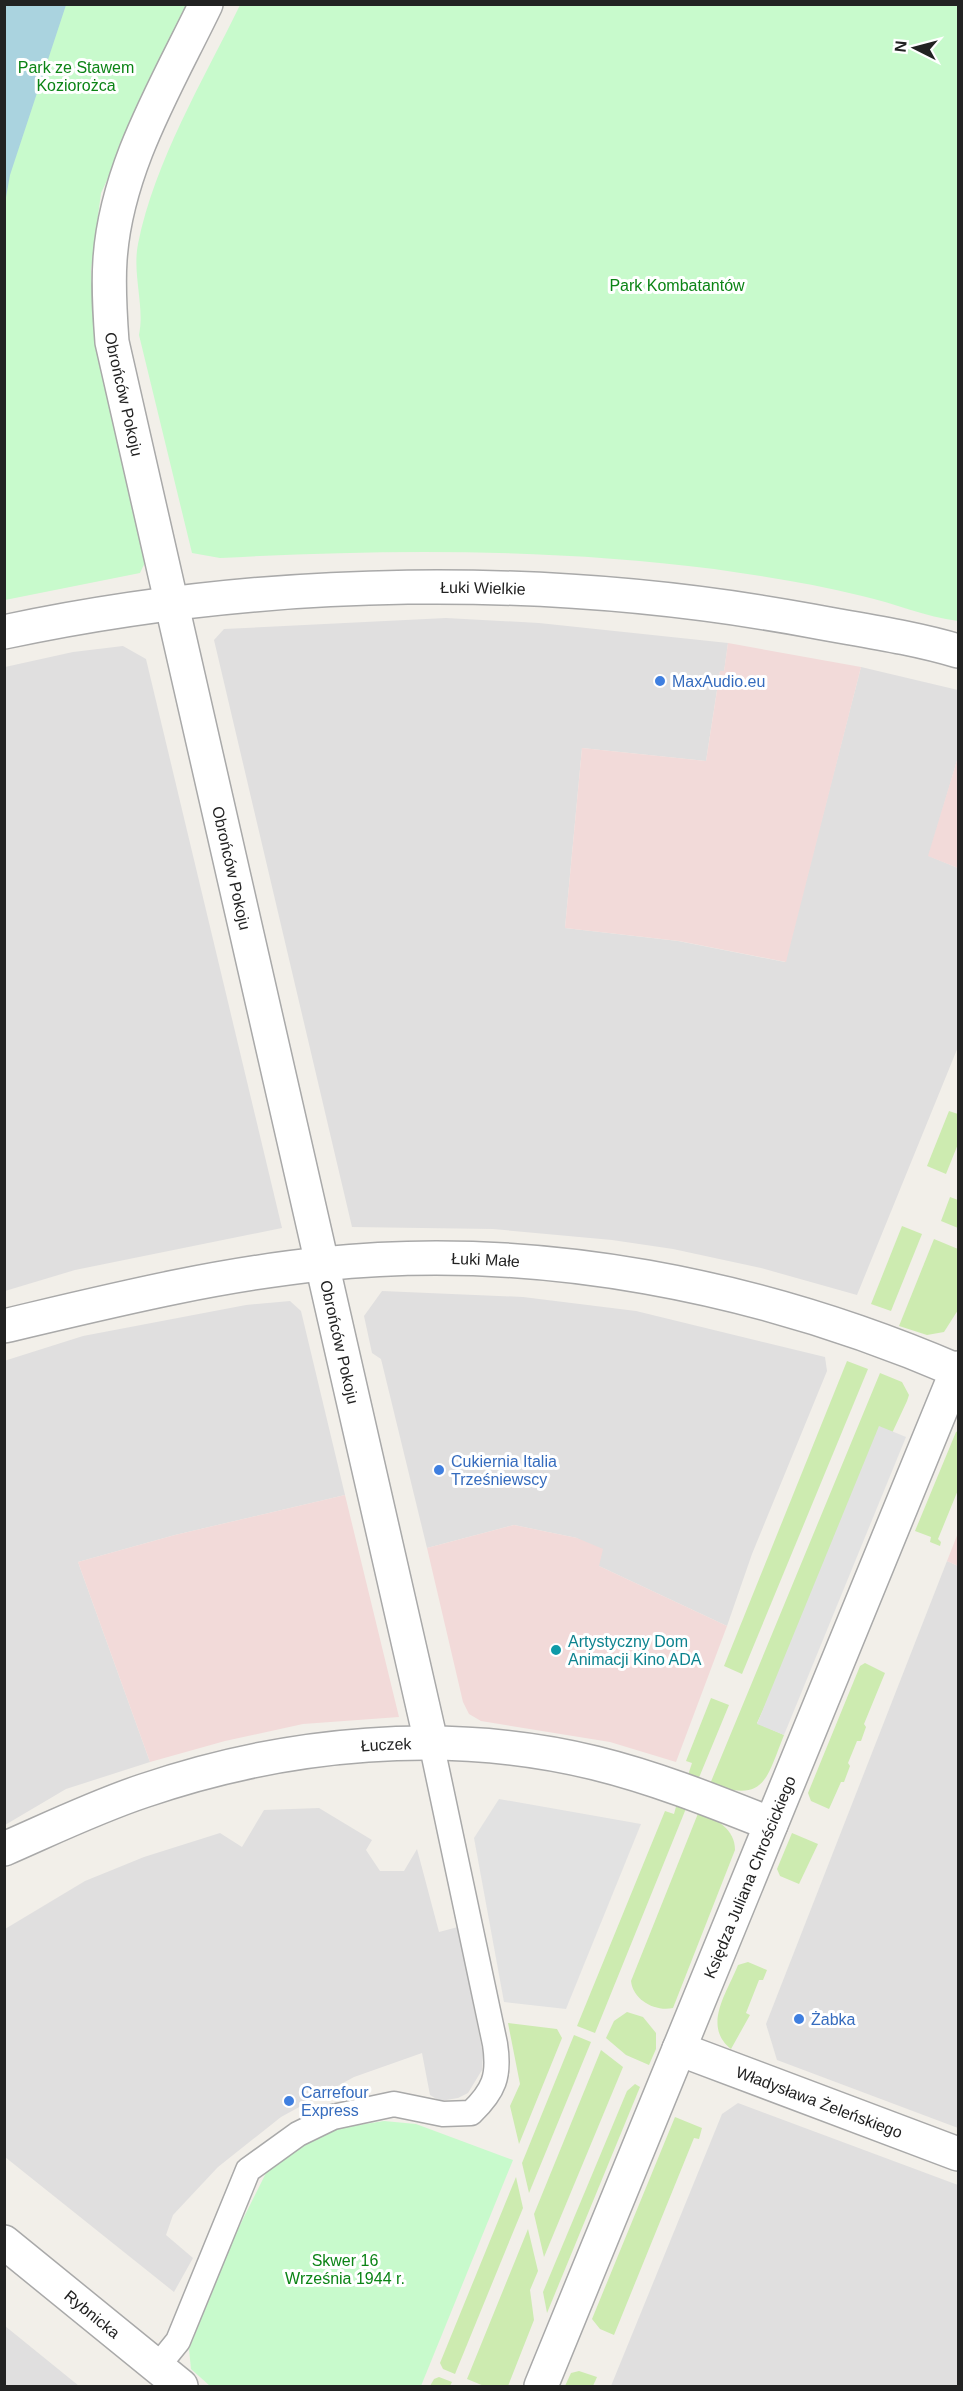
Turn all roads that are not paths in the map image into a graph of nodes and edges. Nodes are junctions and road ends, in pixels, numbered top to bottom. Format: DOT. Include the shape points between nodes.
graph roads {
  1 [pos="206,4"];
  2 [pos="171,603"];
  3 [pos="4,632"];
  4 [pos="958,651"];
  5 [pos="321,1264"];
  6 [pos="4,1326"];
  7 [pos="958,1370"];
  8 [pos="431,1742"];
  9 [pos="771,1824"];
  10 [pos="4,1849"];
  11 [pos="680,2049"];
  12 [pos="958,2154"];
  13 [pos="4,2242"];
  14 [pos="169,2377"];
  15 [pos="541,2386"];
  1 -- 2 [label="street, Obrońców Pokoju" via="130,164 110,258 112,342"];
  2 -- 3 [label="street, Łuki Wielkie"];
  2 -- 4 [label="street, Łuki Wielkie" via="392,586 527,588 727,605"];
  2 -- 5 [label="street, Obrońców Pokoju"];
  5 -- 6 [label="street, Łuki Małe" via="184,1284"];
  5 -- 7 [label="street, Łuki Małe" via="474,1259 644,1277 812,1316"];
  5 -- 8 [label="street, Obrońców Pokoju"];
  7 -- 9 [label="street, Księdza Juliana Chrościckiego"];
  8 -- 9 [label="street, Łuczek" via="593,1763 671,1785"];
  8 -- 10 [label="street, Łuczek" via="309,1751 226,1768 143,1791"];
  8 -- 14 [label="lane" via="495,2044 498,2065 489,2095 471,2114 443,2114 394,2104 333,2117 298,2134 248,2170 178,2341"];
  9 -- 11 [label="street, Księdza Juliana Chrościckiego"];
  11 -- 12 [label="street, Władysława Żeleńskiego"];
  11 -- 15 [label="street, Księdza Juliana Chrościckiego"];
  13 -- 14 [label="street, Rybnicka"];
}
